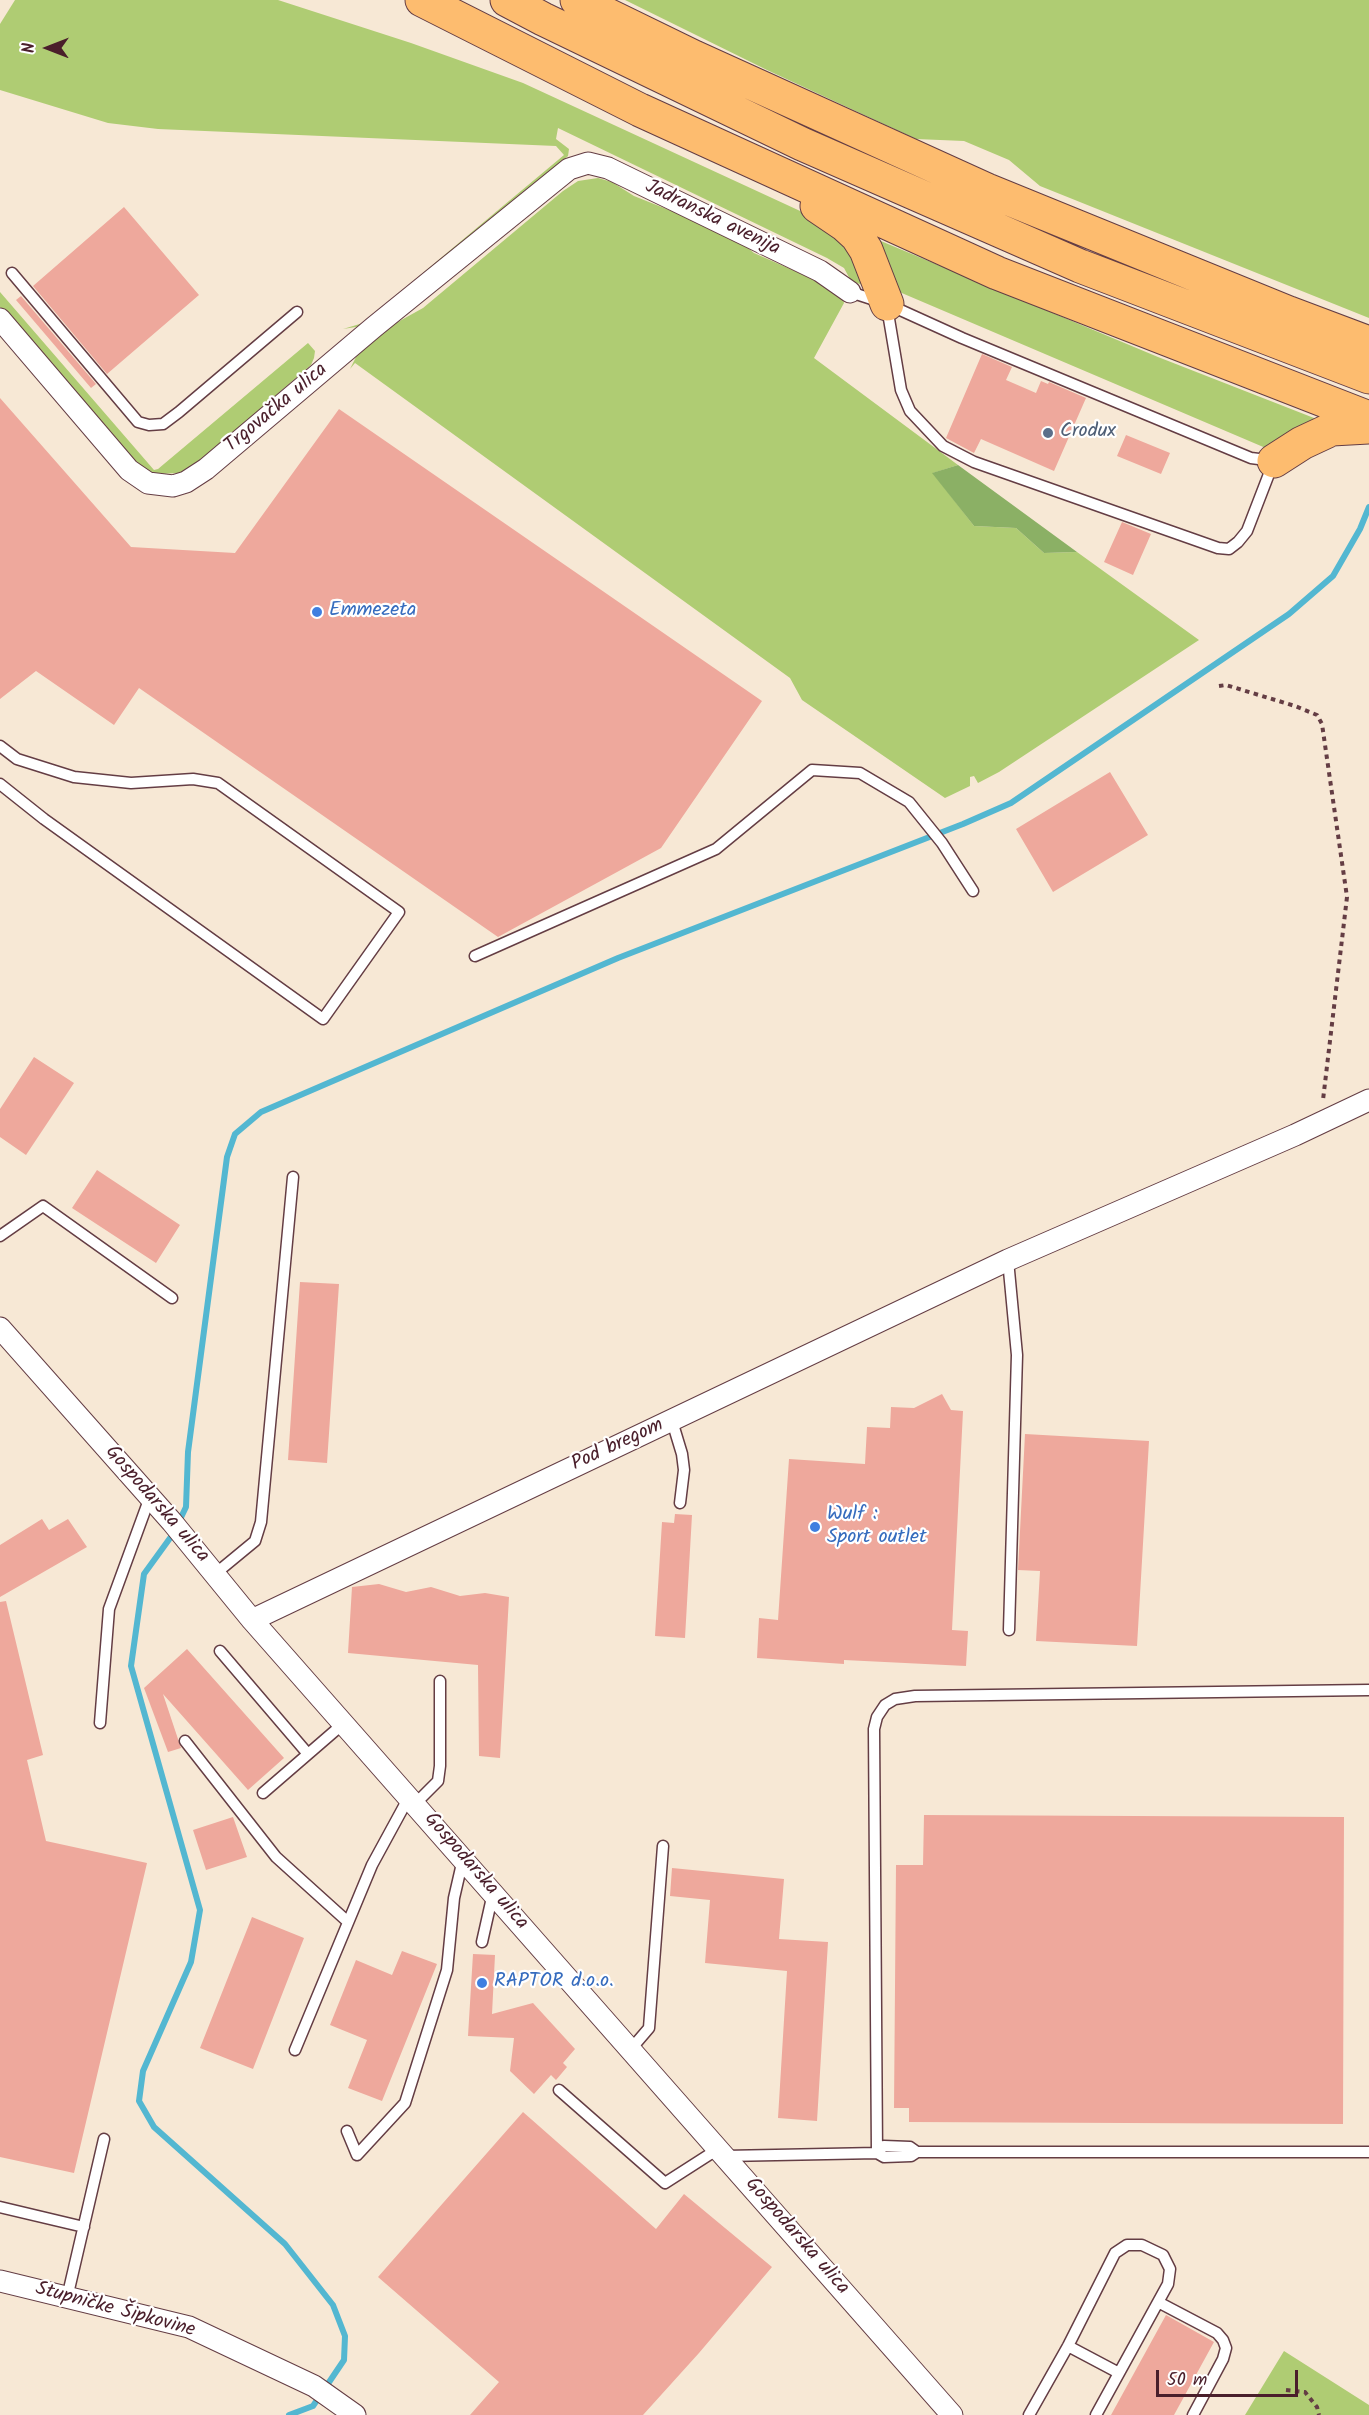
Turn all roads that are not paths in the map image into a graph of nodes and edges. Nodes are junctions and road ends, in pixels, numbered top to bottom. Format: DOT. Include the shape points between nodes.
graph roads {
  1 [pos="422,0"];
  2 [pos="507,0"];
  3 [pos="577,0"];
  4 [pos="569,169"];
  5 [pos="779,173"];
  6 [pos="12,273"];
  7 [pos="850,292"];
  8 [pos="887,304"];
  9 [pos="297,312"];
  10 [pos="0,319"];
  11 [pos="1369,343"];
  12 [pos="1369,377"];
  13 [pos="1369,418"];
  14 [pos="1369,427"];
  15 [pos="1274,461"];
  16 [pos="0,746"];
  17 [pos="0,784"];
  18 [pos="973,891"];
  19 [pos="474,956"];
  20 [pos="1369,1100"];
  21 [pos="293,1177"];
  22 [pos="0,1236"];
  23 [pos="1008,1260"];
  24 [pos="172,1298"];
  25 [pos="0,1328"];
  26 [pos="672,1421"];
  27 [pos="150,1497"];
  28 [pos="680,1503"];
  29 [pos="215,1574"];
  30 [pos="252,1620"];
  31 [pos="1009,1630"];
  32 [pos="220,1651"];
  33 [pos="440,1681"];
  34 [pos="1369,1690"];
  35 [pos="100,1723"];
  36 [pos="344,1723"];
  37 [pos="185,1741"];
  38 [pos="308,1754"];
  39 [pos="263,1793"];
  40 [pos="412,1800"];
  41 [pos="663,1846"];
  42 [pos="463,1859"];
  43 [pos="493,1892"];
  44 [pos="348,1922"];
  45 [pos="482,1942"];
  46 [pos="631,2049"];
  47 [pos="294,2050"];
  48 [pos="559,2090"];
  49 [pos="347,2131"];
  50 [pos="104,2139"];
  51 [pos="722,2152"];
  52 [pos="1369,2152"];
  53 [pos="877,2153"];
  54 [pos="0,2207"];
  55 [pos="84,2227"];
  56 [pos="0,2281"];
  57 [pos="67,2298"];
  58 [pos="1158,2302"];
  59 [pos="1068,2346"];
  60 [pos="1119,2373"];
  61 [pos="355,2415"];
  62 [pos="952,2415"];
  63 [pos="1029,2415"];
  64 [pos="1096,2415"];
  65 [pos="1193,2415"];
  1 -- 5 [label="highway" via="640,110"];
  2 -- 12 [label="highway" via="802,144 1080,266"];
  3 -- 11 [label="highway" via="987,190"];
  4 -- 7 [label="street, Jadranska avenija" via="588,163 608,168 819,271"];
  4 -- 10 [label="street, Trgovačka ulica" via="206,469 173,486 148,483 129,470"];
  5 -- 8 [label="highway" via="857,237"];
  5 -- 13 [label="highway" via="997,273"];
  6 -- 9 [label="lane" via="138,422 149,426 163,424 179,412"];
  7 -- 8 [label="lane"];
  8 -- 15 [label="lane" via="1251,458"];
  8 -- 15 [label="lane" via="901,390 910,411 943,446 974,462 1229,549 1247,531"];
  14 -- 15 [label="highway" via="1332,429"];
  16 -- 17 [label="lane" via="17,759 75,777 131,783 193,779 218,783 399,912 323,1018"];
  18 -- 19 [label="lane" via="909,801 860,773 812,770 717,849"];
  20 -- 23 [label="street, Pod bregom"];
  21 -- 29 [label="lane" via="261,1522 255,1541"];
  22 -- 24 [label="lane" via="43,1206"];
  23 -- 26 [label="street, Pod bregom"];
  23 -- 31 [label="lane" via="1017,1355"];
  25 -- 27 [label="street, Gospodarska ulica"];
  26 -- 28 [label="lane" via="684,1470"];
  26 -- 30 [label="street, Pod bregom"];
  27 -- 29 [label="street, Gospodarska ulica"];
  27 -- 35 [label="lane" via="110,1609"];
  29 -- 30 [label="street, Gospodarska ulica"];
  30 -- 36 [label="street, Gospodarska ulica"];
  32 -- 38 [label="lane"];
  33 -- 40 [label="lane" via="438,1781"];
  34 -- 53 [label="lane" via="915,1696 885,1705 874,1729"];
  36 -- 38 [label="lane"];
  36 -- 40 [label="street, Gospodarska ulica"];
  37 -- 44 [label="lane" via="276,1857"];
  38 -- 39 [label="lane"];
  40 -- 42 [label="street, Gospodarska ulica"];
  40 -- 44 [label="lane" via="372,1864"];
  41 -- 46 [label="lane" via="649,2028"];
  42 -- 43 [label="street, Gospodarska ulica"];
  42 -- 49 [label="lane" via="454,1898 447,1970 405,2103 357,2155"];
  43 -- 45 [label="lane"];
  43 -- 46 [label="street, Gospodarska ulica"];
  44 -- 47 [label="lane"];
  46 -- 51 [label="street, Gospodarska ulica"];
  48 -- 51 [label="lane" via="665,2183"];
  50 -- 55 [label="lane"];
  51 -- 53 [label="lane"];
  51 -- 62 [label="street, Gospodarska ulica"];
  52 -- 53 [label="lane" via="916,2152 910,2147 884,2146"];
  54 -- 55 [label="lane"];
  55 -- 57 [label="lane"];
  56 -- 57 [label="street, Stupničke Šipkovine"];
  57 -- 61 [label="street, Stupničke Šipkovine" via="189,2327 322,2391"];
  58 -- 59 [label="lane" via="1168,2284 1170,2269 1163,2256 1142,2246 1127,2246 1115,2253"];
  58 -- 60 [label="lane"];
  58 -- 65 [label="lane" via="1217,2333 1226,2348"];
  59 -- 60 [label="lane"];
  59 -- 63 [label="lane"];
  60 -- 64 [label="lane"];
}
